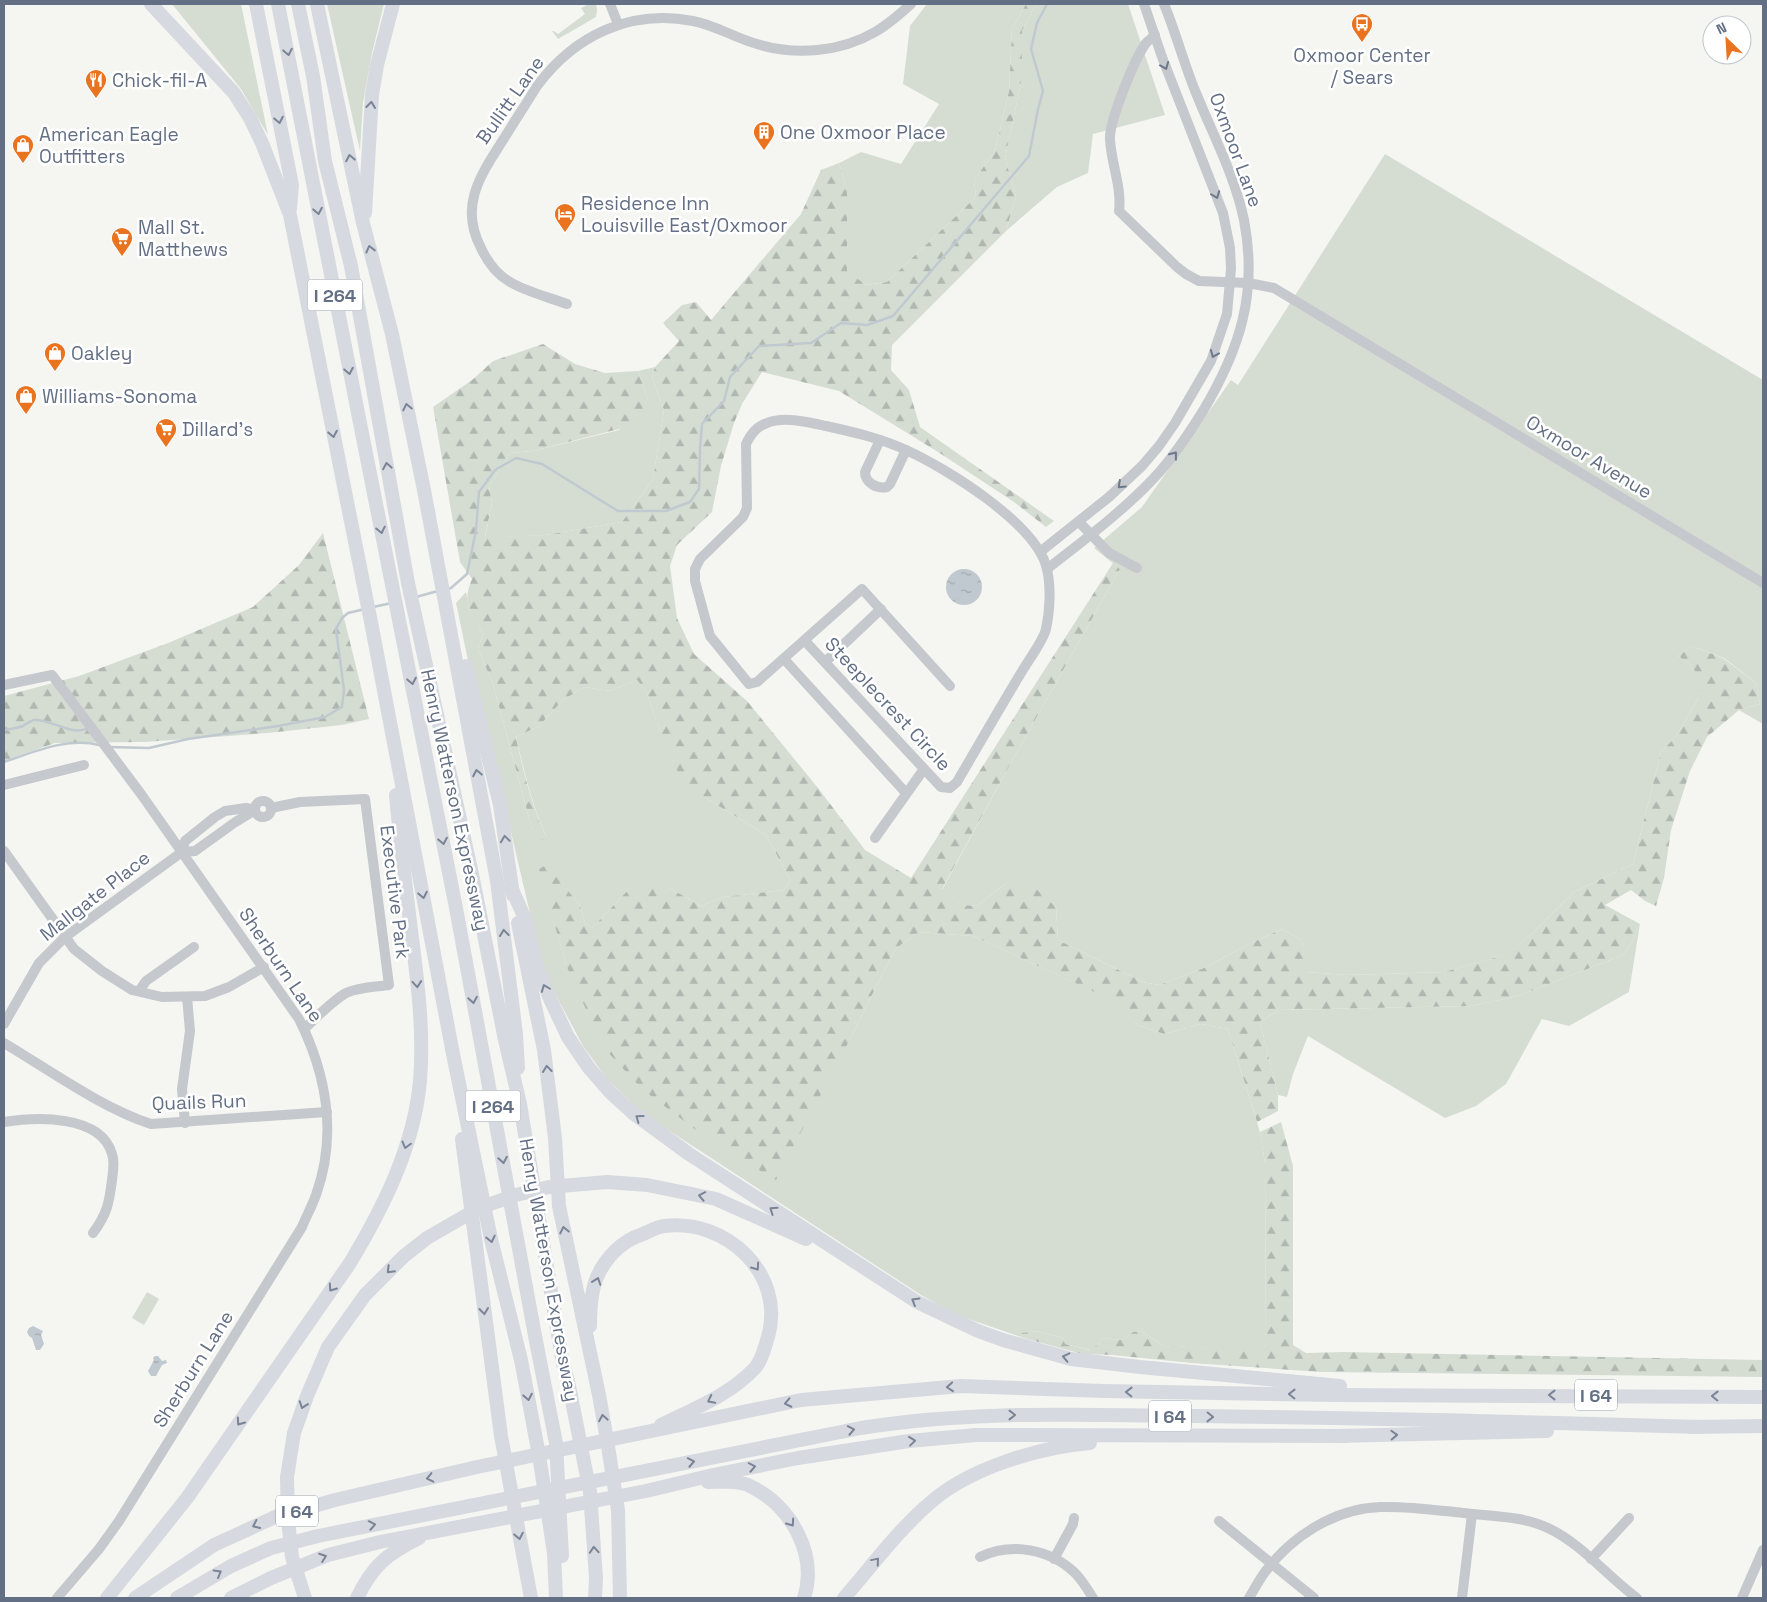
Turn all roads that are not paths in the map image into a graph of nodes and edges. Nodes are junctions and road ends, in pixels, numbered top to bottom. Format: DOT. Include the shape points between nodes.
graph roads {
  1 [pos="151,4"];
  2 [pos="163,4"];
  3 [pos="256,4"];
  4 [pos="278,4"];
  5 [pos="298,4"];
  6 [pos="317,4"];
  7 [pos="392,4"];
  8 [pos="610,4"];
  9 [pos="911,4"];
  10 [pos="1144,4"];
  11 [pos="1164,4"];
  12 [pos="618,24"];
  13 [pos="1155,35"];
  14 [pos="223,81"];
  15 [pos="290,215"];
  16 [pos="363,223"];
  17 [pos="1230,283"];
  18 [pos="1248,283"];
  19 [pos="567,304"];
  20 [pos="880,440"];
  21 [pos="906,450"];
  22 [pos="1079,522"];
  23 [pos="1090,535"];
  24 [pos="1040,552"];
  25 [pos="1047,568"];
  26 [pos="1137,568"];
  27 [pos="1763,583"];
  28 [pos="448,607"];
  29 [pos="881,609"];
  30 [pos="805,641"];
  31 [pos="784,659"];
  32 [pos="825,662"];
  33 [pos="4,685"];
  34 [pos="950,686"];
  35 [pos="391,726"];
  36 [pos="84,765"];
  37 [pos="924,769"];
  38 [pos="4,785"];
  39 [pos="906,793"];
  40 [pos="255,810"];
  41 [pos="875,838"];
  42 [pos="4,851"];
  43 [pos="182,852"];
  44 [pos="511,887"];
  45 [pos="65,936"];
  46 [pos="194,947"];
  47 [pos="264,967"];
  48 [pos="139,991"];
  49 [pos="187,997"];
  50 [pos="4,1024"];
  51 [pos="304,1029"];
  52 [pos="4,1043"];
  53 [pos="453,1054"];
  54 [pos="520,1104"];
  55 [pos="327,1112"];
  56 [pos="4,1122"];
  57 [pos="185,1123"];
  58 [pos="94,1233"];
  59 [pos="858,1264"];
  60 [pos="589,1346"];
  61 [pos="1428,1394"];
  62 [pos="1763,1397"];
  63 [pos="1763,1426"];
  64 [pos="1701,1427"];
  65 [pos="643,1433"];
  66 [pos="1345,1436"];
  67 [pos="687,1482"];
  68 [pos="1472,1514"];
  69 [pos="1074,1518"];
  70 [pos="1629,1518"];
  71 [pos="1219,1520"];
  72 [pos="433,1531"];
  73 [pos="1763,1550"];
  74 [pos="980,1557"];
  75 [pos="1054,1559"];
  76 [pos="1591,1559"];
  77 [pos="1272,1564"];
  78 [pos="620,1571"];
  79 [pos="304,1596"];
  80 [pos="57,1598"];
  81 [pos="106,1598"];
  82 [pos="135,1598"];
  83 [pos="177,1598"];
  84 [pos="231,1598"];
  85 [pos="357,1598"];
  86 [pos="531,1598"];
  87 [pos="556,1598"];
  88 [pos="564,1598"];
  89 [pos="596,1598"];
  90 [pos="620,1598"];
  91 [pos="629,1598"];
  92 [pos="804,1598"];
  93 [pos="844,1598"];
  94 [pos="1093,1598"];
  95 [pos="1249,1598"];
  96 [pos="1314,1598"];
  97 [pos="1462,1598"];
  98 [pos="1637,1598"];
  99 [pos="1742,1598"];
  1 -- 14 [label="highway"];
  2 -- 14 [label="highway"];
  3 -- 15 [label="highway, one-way" via="292,185"];
  4 -- 88 [label="highway, Henry Watterson Expressway / I 264, one-way" via="458,918 556,1442"];
  54 -- 5 [label="highway, Henry Watterson Expressway / I 264, one-way" via="408,583 351,266 325,161 313,76"];
  16 -- 6 [label="highway, one-way"];
  16 -- 7 [label="highway, one-way" via="368,188 372,95"];
  8 -- 12 [label="street"];
  9 -- 12 [label="street, Bullitt Lane" via="894,20 863,38 824,49 780,49 759,45 693,21 659,18"];
  10 -- 13 [label="street, Oxmoor Lane"];
  11 -- 18 [label="street, Oxmoor Lane" via="1237,194 1247,239"];
  12 -- 19 [label="street, Bullitt Lane" via="574,48 546,74 482,173 472,201 472,228 491,267 511,282"];
  13 -- 17 [label="street, Oxmoor Lane, one-way" via="1223,213 1230,248"];
  13 -- 17 [label="street, Oxmoor Avenue" via="1145,45 1111,124 1110,143 1120,197 1119,211 1186,274 1200,281"];
  14 -- 15 [label="highway" via="256,130"];
  15 -- 35 [label="highway, one-way"];
  28 -- 16 [label="highway, one-way" via="394,344"];
  17 -- 18 [label="street, Oxmoor Avenue"];
  17 -- 22 [label="street, Oxmoor Lane, one-way" via="1227,314 1214,352 1175,423 1142,466"];
  23 -- 18 [label="street, Oxmoor Lane, one-way" via="1149,484 1185,440 1236,345"];
  18 -- 27 [label="street, Oxmoor Avenue" via="1274,288"];
  20 -- 21 [label="street, Steeplecrest Circle"];
  20 -- 21 [label="street" via="864,476 879,487 890,484"];
  20 -- 31 [label="street, Steeplecrest Circle" via="812,423 775,420 758,428 746,444 747,508 743,517 700,559 695,569 695,581 710,636 750,684 758,682"];
  21 -- 24 [label="street, Steeplecrest Circle" via="946,471 1006,512"];
  22 -- 23 [label="street"];
  22 -- 24 [label="street, Oxmoor Lane"];
  23 -- 25 [label="street, Oxmoor Lane"];
  23 -- 26 [label="street" via="1110,553"];
  24 -- 25 [label="street, Steeplecrest Circle"];
  25 -- 37 [label="street, Steeplecrest Circle" via="1050,595 1046,631 956,782 950,788 941,787"];
  44 -- 28 [label="highway, one-way" via="500,805"];
  54 -- 28 [label="highway, one-way" via="516,1034 497,881"];
  29 -- 30 [label="street" via="862,589"];
  29 -- 32 [label="street"];
  29 -- 34 [label="street"];
  30 -- 31 [label="street, Steeplecrest Circle"];
  30 -- 32 [label="street, Steeplecrest Circle"];
  31 -- 39 [label="street"];
  32 -- 37 [label="street, Steeplecrest Circle"];
  33 -- 43 [label="street, Sherburn Lane" via="52,675"];
  35 -- 53 [label="highway, one-way"];
  35 -- 81 [label="highway, one-way" via="399,838 422,1047 420,1083 404,1153 374,1223 350,1263 187,1498"];
  36 -- 38 [label="street"];
  37 -- 39 [label="street"];
  39 -- 41 [label="street"];
  40 -- 43 [label="street, Executive Park" via="195,851"];
  40 -- 43 [label="street, Executive Park" via="225,811 185,842"];
  40 -- 51 [label="street, Executive Park" via="262,801 271,808 300,802 365,799 389,985 347,993"];
  42 -- 45 [label="street"];
  43 -- 45 [label="street, Mallgate Place"];
  43 -- 47 [label="street, Sherburn Lane"];
  59 -- 44 [label="highway, one-way" via="689,1154 610,1092 568,1037 536,963 526,921"];
  60 -- 44 [label="highway, one-way" via="559,1206 555,1138 544,1050"];
  45 -- 48 [label="street" via="74,949 102,971"];
  45 -- 50 [label="street, Mallgate Place" via="39,963"];
  46 -- 48 [label="street" via="146,981"];
  47 -- 49 [label="street" via="229,987 205,996"];
  47 -- 51 [label="street, Sherburn Lane"];
  48 -- 49 [label="street"];
  49 -- 57 [label="street" via="190,1031 182,1089"];
  51 -- 55 [label="street, Sherburn Lane" via="318,1065"];
  52 -- 57 [label="street, Quails Run" via="134,1119 151,1124"];
  53 -- 86 [label="highway, one-way" via="493,1383"];
  53 -- 87 [label="highway, one-way" via="490,1239 521,1360 539,1455 554,1553"];
  89 -- 54 [label="highway, Henry Watterson Expressway / I 264, one-way" via="590,1492 563,1364"];
  55 -- 57 [label="street, Quails Run"];
  55 -- 80 [label="street, Sherburn Lane" via="324,1166 302,1227 118,1521"];
  56 -- 58 [label="street" via="36,1118 85,1125 104,1139 113,1154 114,1164 109,1205"];
  61 -- 59 [label="highway, one-way" via="1071,1359 978,1331 917,1302"];
  59 -- 79 [label="highway, one-way" via="716,1199 647,1185 606,1182 549,1187 516,1195 479,1208 427,1238 364,1295 328,1347 306,1396 294,1433 287,1477 292,1557"];
  60 -- 65 [label="highway, one-way" via="591,1304 597,1278 612,1254 632,1238 663,1226 690,1226 713,1232 734,1243 764,1280 772,1324 757,1366 716,1398"];
  78 -- 60 [label="highway, one-way" via="618,1510"];
  62 -- 61 [label="highway, I 64, one-way"];
  61 -- 65 [label="highway, I 64, one-way" via="1104,1391 961,1386 801,1400"];
  63 -- 64 [label="highway, I 64"];
  66 -- 64 [label="highway, one-way"];
  83 -- 64 [label="highway, I 64, one-way" via="231,1566 271,1548 318,1536 905,1421 996,1415 1106,1414"];
  65 -- 82 [label="highway, I 64, one-way" via="477,1467 274,1517 214,1545"];
  67 -- 66 [label="highway, one-way" via="798,1458 942,1437"];
  93 -- 66 [label="highway, one-way" via="932,1501 965,1480 1008,1460 1073,1444"];
  67 -- 72 [label="highway"];
  67 -- 92 [label="highway, one-way" via="734,1482 749,1485 770,1498 802,1540 807,1562"];
  68 -- 76 [label="street" via="1548,1528"];
  68 -- 77 [label="street" via="1405,1507 1357,1510 1339,1515 1298,1538"];
  68 -- 97 [label="street"];
  69 -- 75 [label="street"];
  70 -- 76 [label="street"];
  71 -- 77 [label="street"];
  84 -- 72 [label="highway, one-way" via="328,1555"];
  72 -- 85 [label="highway" via="382,1560 365,1581"];
  73 -- 99 [label="street"];
  74 -- 75 [label="street" via="1022,1549"];
  75 -- 94 [label="street" via="1076,1574"];
  76 -- 98 [label="street"];
  77 -- 95 [label="street"];
  77 -- 96 [label="street"];
  78 -- 90 [label="highway"];
  78 -- 91 [label="highway"];
}
